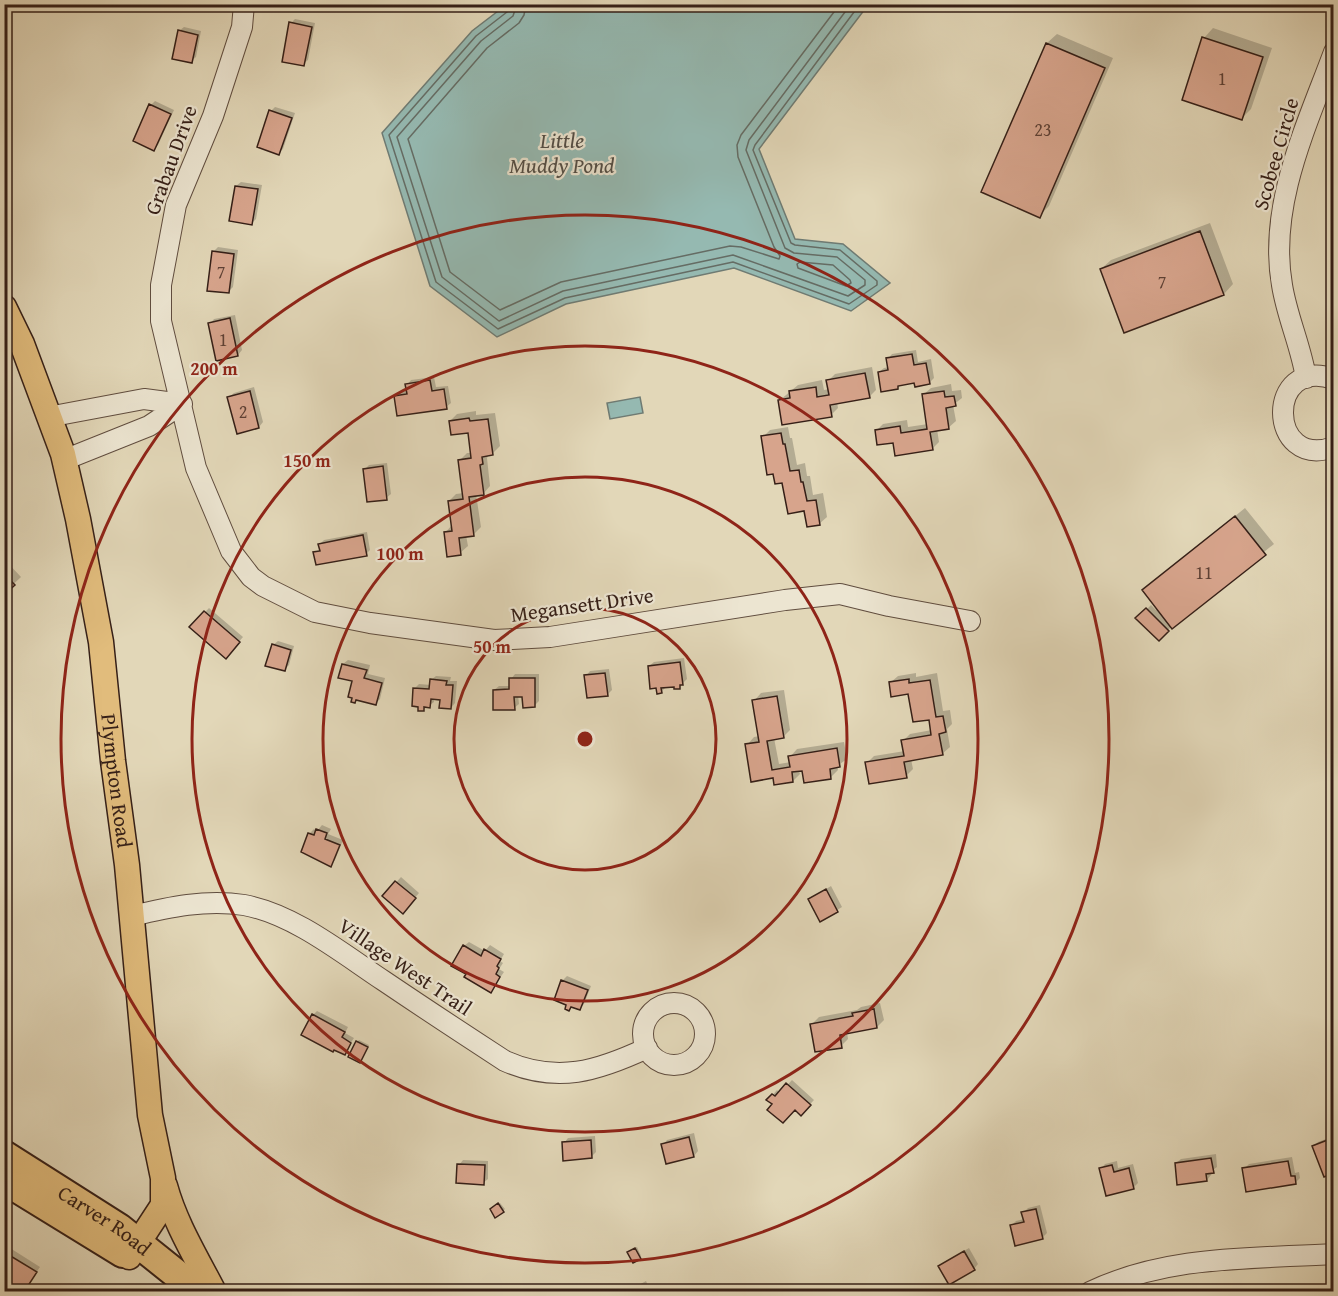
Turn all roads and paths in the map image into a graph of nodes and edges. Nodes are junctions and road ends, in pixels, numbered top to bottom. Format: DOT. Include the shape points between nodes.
graph roads {
  1 [pos="244,4"];
  2 [pos="1334,52"];
  3 [pos="4,307"];
  4 [pos="1306,378"];
  5 [pos="1334,379"];
  6 [pos="182,404"];
  7 [pos="48,417"];
  8 [pos="1334,447"];
  9 [pos="64,460"];
  10 [pos="970,621"];
  11 [pos="132,916"];
  12 [pos="646,1048"];
  13 [pos="4,1155"];
  14 [pos="163,1178"];
  15 [pos="4,1180"];
  16 [pos="134,1250"];
  17 [pos="1334,1254"];
  18 [pos="170,1292"];
  19 [pos="199,1292"];
  20 [pos="214,1292"];
  21 [pos="1090,1292"];
  1 -- 6 [label="street, Grabau Drive" via="242,27 213,116 176,205 161,285 161,321"];
  2 -- 4 [label="street, Scobee Circle" via="1299,150 1280,224 1282,285"];
  3 -- 7 [label="main road, Plympton Road"];
  4 -- 5 [label="street"];
  4 -- 8 [label="street" via="1284,398 1284,427 1305,448"];
  6 -- 7 [label="street" via="144,399"];
  6 -- 9 [label="street" via="149,426"];
  6 -- 10 [label="street, Megansett Drive" via="196,468 231,551 243,569 263,586 315,612 370,623 520,640 840,594"];
  7 -- 9 [label="main road, Plympton Road"];
  9 -- 11 [label="main road, Plympton Road" via="100,633"];
  11 -- 12 [label="street, Village West Trail" via="202,904 263,910 323,940 505,1061 523,1069 557,1073 589,1070"];
  11 -- 14 [label="main road, Plympton Road" via="150,1115"];
  13 -- 16 [label="highway, Carver Road" via="76,1199"];
  14 -- 16 [label="main road, Plympton Road" via="163,1205"];
  14 -- 20 [label="main road" via="170,1204"];
  15 -- 16 [label="highway, Carver Road"];
  16 -- 18 [label="highway, Carver Road"];
  16 -- 19 [label="highway, Carver Road"];
  17 -- 21 [label="street" via="1184,1264 1140,1273"];
}
